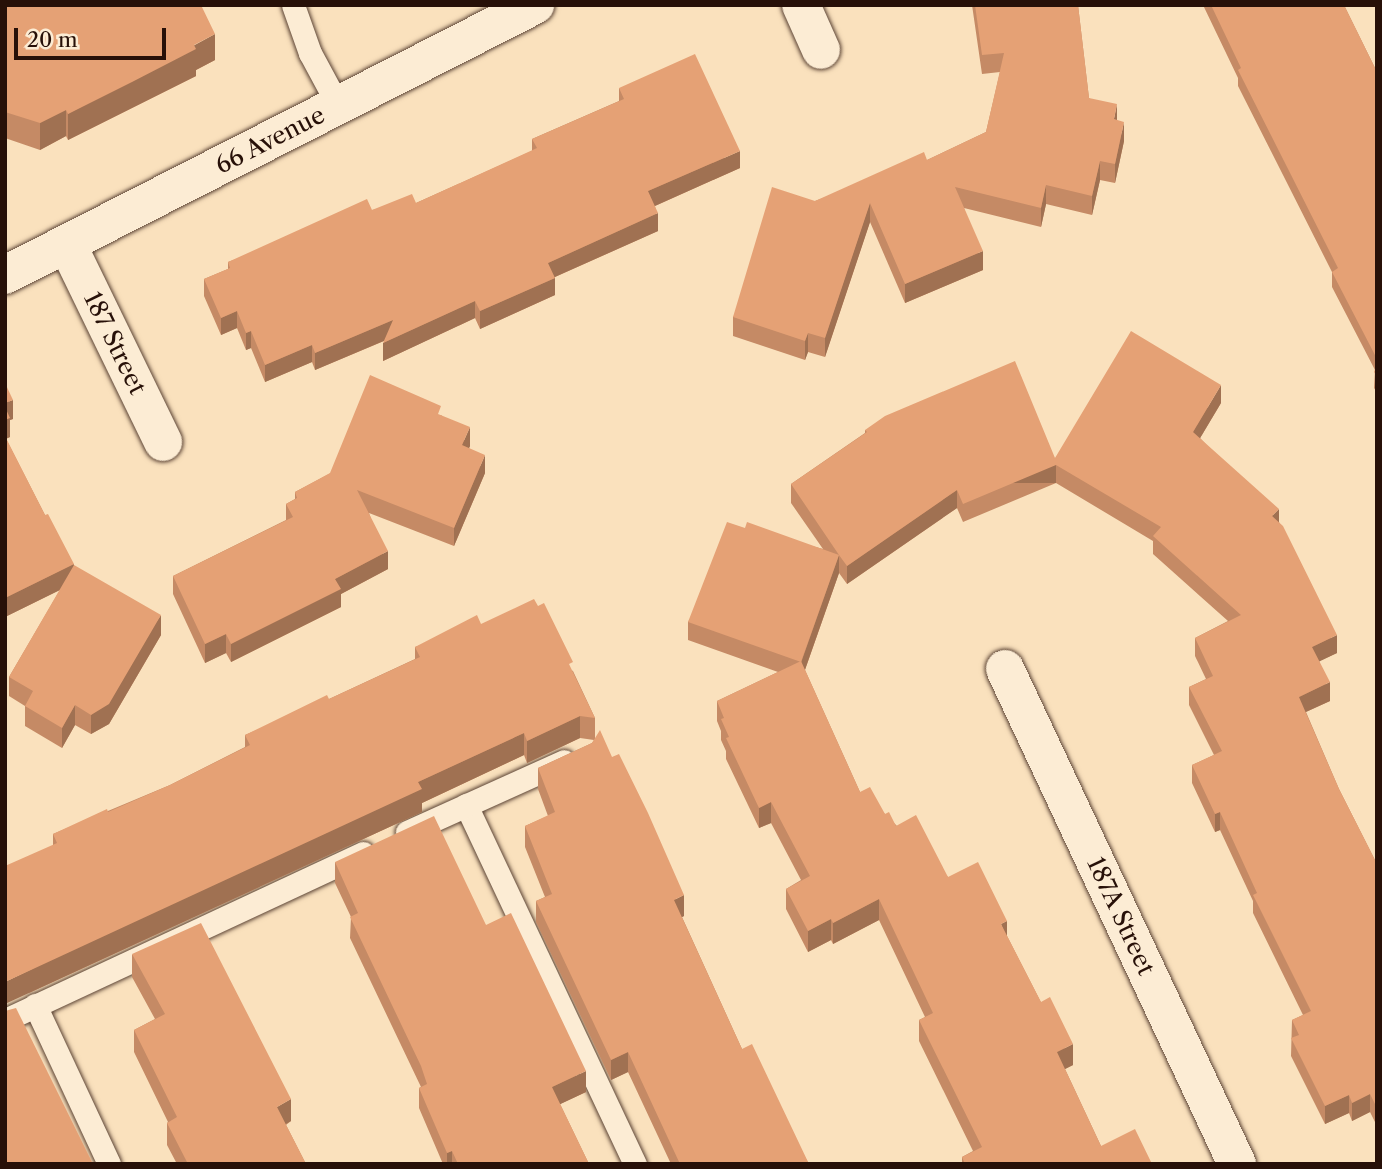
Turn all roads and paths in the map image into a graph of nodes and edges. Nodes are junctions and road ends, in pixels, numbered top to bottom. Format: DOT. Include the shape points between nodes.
graph roads {
  1 [pos="293,5"];
  2 [pos="535,5"];
  3 [pos="801,5"];
  4 [pos="821,50"];
  5 [pos="338,106"];
  6 [pos="67,244"];
  7 [pos="5,275"];
  8 [pos="163,442"];
  9 [pos="1005,669"];
  10 [pos="586,751"];
  11 [pos="466,805"];
  12 [pos="35,1005"];
  13 [pos="5,1020"];
  14 [pos="109,1164"];
  15 [pos="635,1164"];
  16 [pos="1237,1164"];
  1 -- 5 [label="lane" via="310,53"];
  2 -- 5 [label="street, 66 Avenue"];
  3 -- 4 [label="street"];
  5 -- 6 [label="street, 66 Avenue"];
  6 -- 7 [label="street, 66 Avenue"];
  6 -- 8 [label="street, 187 Street"];
  9 -- 16 [label="street, 187A Street"];
  10 -- 11 [label="lane"];
  11 -- 12 [label="lane"];
  11 -- 15 [label="lane"];
  12 -- 13 [label="lane"];
  12 -- 14 [label="lane"];
}
